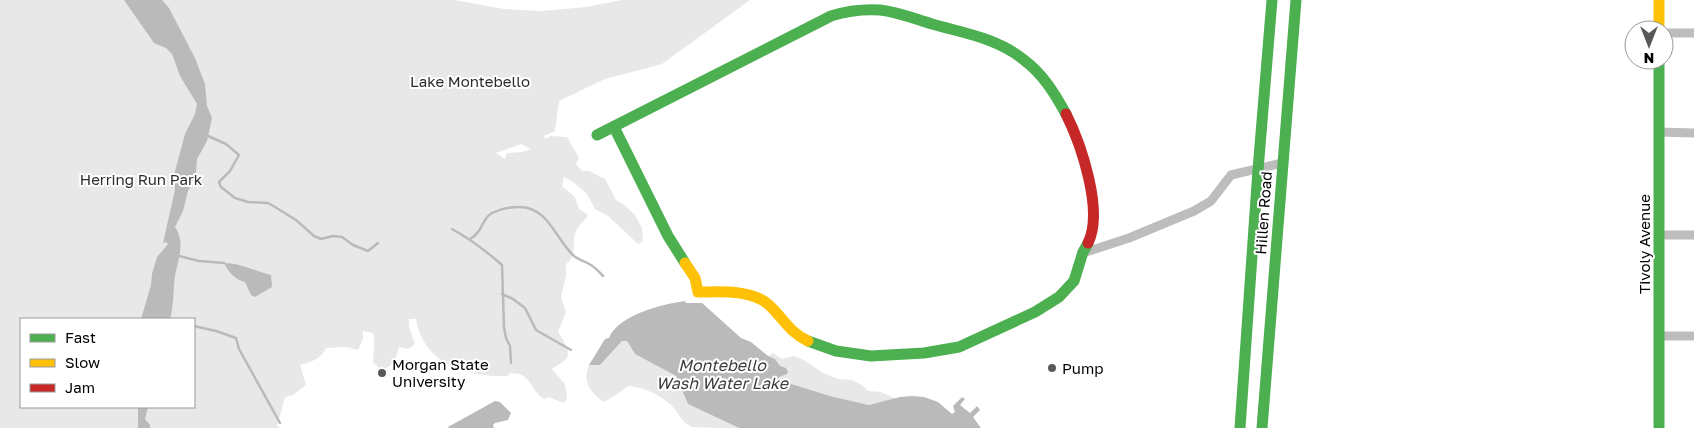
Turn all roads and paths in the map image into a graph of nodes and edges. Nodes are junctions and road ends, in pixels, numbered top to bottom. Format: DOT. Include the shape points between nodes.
graph roads {
  1 [pos="1272,0"];
  2 [pos="1296,0"];
  3 [pos="1659,0"];
  4 [pos="1659,20"];
  5 [pos="1674,33"];
  6 [pos="1694,33"];
  7 [pos="1659,70"];
  8 [pos="614,127"];
  9 [pos="1659,132"];
  10 [pos="1694,132"];
  11 [pos="598,136"];
  12 [pos="1282,163"];
  13 [pos="1258,170"];
  14 [pos="1659,235"];
  15 [pos="1694,235"];
  16 [pos="1083,253"];
  17 [pos="1659,336"];
  18 [pos="1694,336"];
  19 [pos="1240,428"];
  20 [pos="1262,428"];
  21 [pos="1659,428"];
  1 -- 13 [label="street, Hillen Road"];
  2 -- 12 [label="street, Hillen Road"];
  3 -- 4 [label="street"];
  5 -- 6 [label="street"];
  7 -- 9 [label="street, Tivoly Avenue"];
  8 -- 11 [label="street"];
  8 -- 16 [label="street" via="668,236 695,278 698,292 744,294 758,298 769,305 795,334 838,352 878,356 957,347 1059,297 1072,284"];
  8 -- 16 [label="street" via="831,16 866,10 906,15 1004,47 1027,61 1052,90 1076,136 1092,192 1092,235"];
  9 -- 10 [label="street"];
  9 -- 14 [label="street, Tivoly Avenue"];
  12 -- 13 [label="street"];
  12 -- 20 [label="street, Hillen Road"];
  13 -- 16 [label="street" via="1231,175 1211,201 1194,211"];
  13 -- 19 [label="street, Hillen Road"];
  14 -- 15 [label="street"];
  14 -- 17 [label="street, Tivoly Avenue"];
  17 -- 18 [label="street"];
  17 -- 21 [label="street, Tivoly Avenue"];
}
